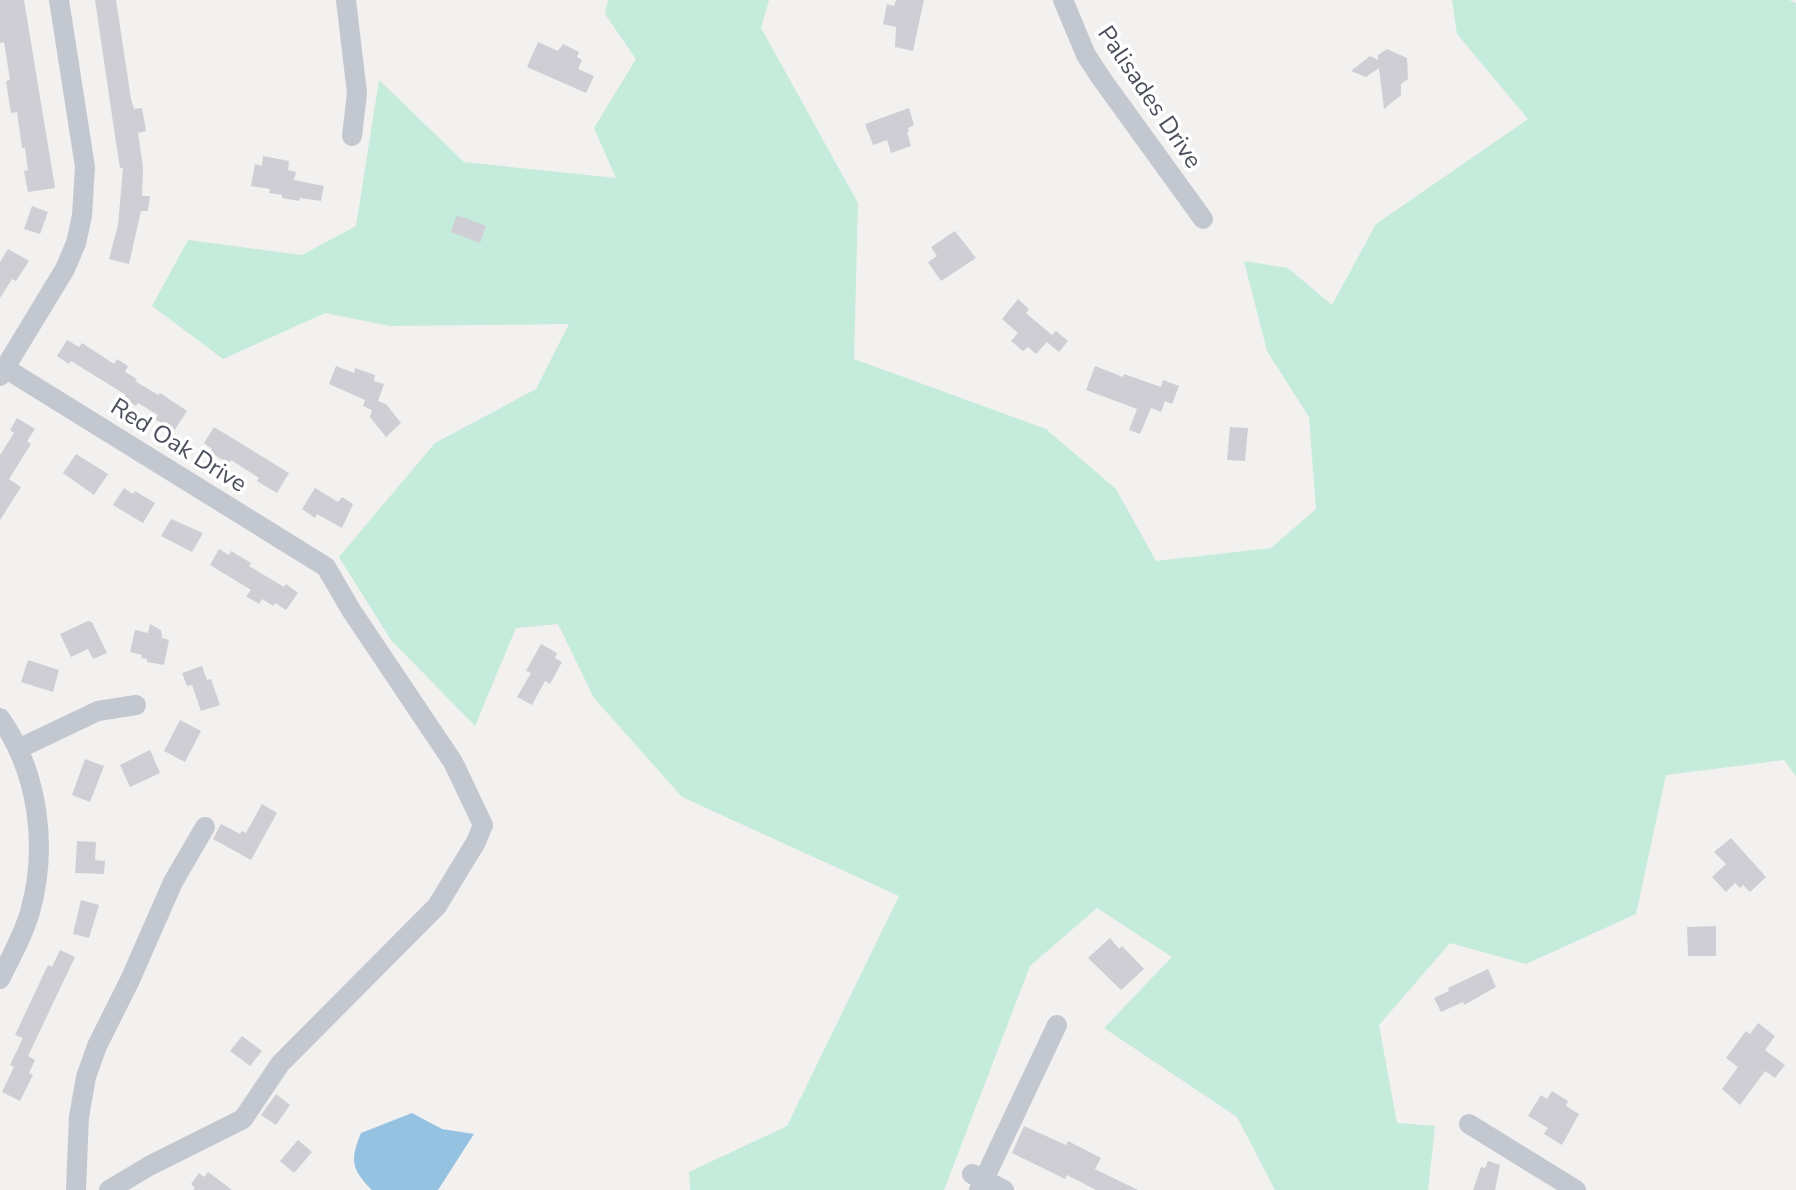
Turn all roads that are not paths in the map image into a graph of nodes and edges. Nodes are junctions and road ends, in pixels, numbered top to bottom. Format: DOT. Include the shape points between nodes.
graph roads {
  1 [pos="59,0"];
  2 [pos="346,0"];
  3 [pos="1063,0"];
  4 [pos="352,136"];
  5 [pos="1203,219"];
  6 [pos="2,372"];
  7 [pos="136,705"];
  8 [pos="0,718"];
  9 [pos="18,749"];
  10 [pos="205,827"];
  11 [pos="0,979"];
  12 [pos="1057,1025"];
  13 [pos="1469,1124"];
  14 [pos="978,1181"];
  15 [pos="76,1190"];
  16 [pos="109,1190"];
  17 [pos="1004,1190"];
  18 [pos="1576,1190"];
  1 -- 6 [label="street" via="85,167 82,216 65,269"];
  2 -- 4 [label="street" via="357,93"];
  3 -- 5 [label="street, Palisades Drive" via="1093,67"];
  6 -- 16 [label="street, Red Oak Drive" via="326,567 453,762 483,825 437,906 280,1064 243,1119"];
  7 -- 9 [label="street" via="98,711"];
  8 -- 9 [label="street"];
  9 -- 11 [label="street" via="35,801 39,863 29,915"];
  10 -- 15 [label="street" via="173,882 89,1067 79,1117"];
  12 -- 14 [label="street"];
  13 -- 18 [label="street"];
  14 -- 17 [label="street"];
}
